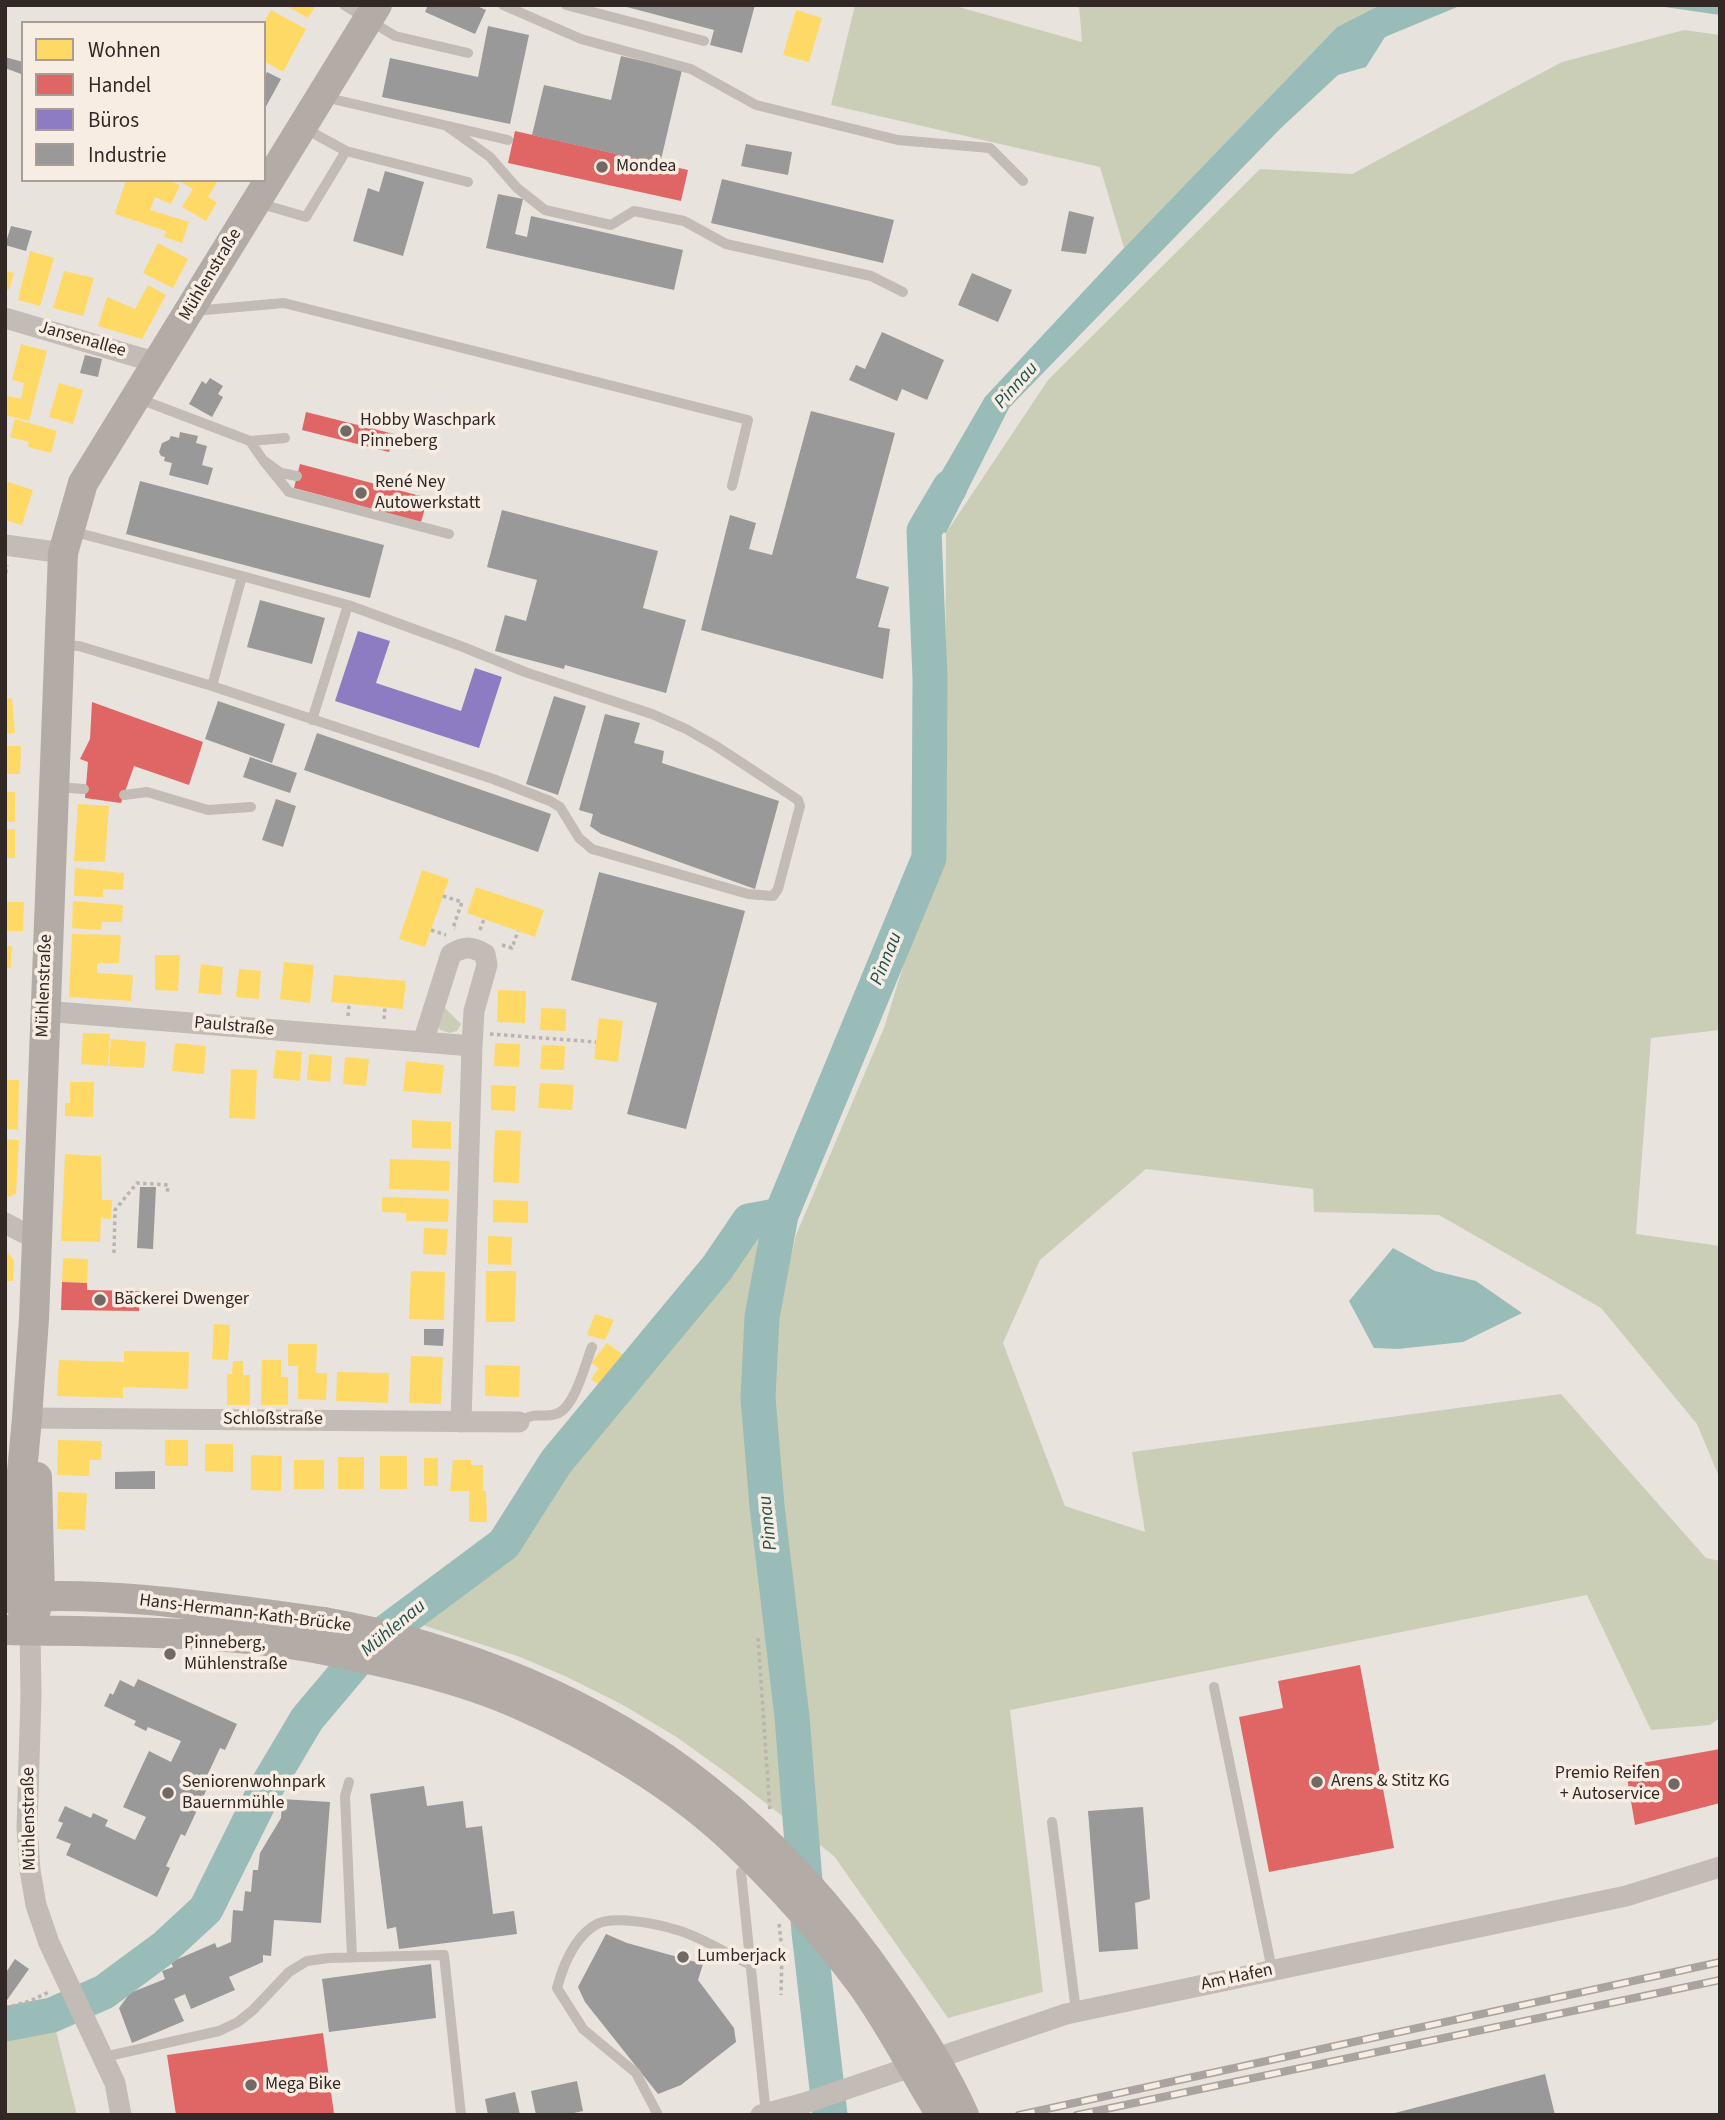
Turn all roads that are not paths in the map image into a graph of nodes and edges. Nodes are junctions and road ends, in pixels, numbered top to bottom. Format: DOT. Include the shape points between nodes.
graph roads {
  1 [pos="503,5"];
  2 [pos="566,5"];
  3 [pos="363,10"];
  4 [pos="704,41"];
  5 [pos="468,53"];
  6 [pos="320,96"];
  7 [pos="301,127"];
  8 [pos="448,127"];
  9 [pos="508,140"];
  10 [pos="346,151"];
  11 [pos="1023,181"];
  12 [pos="468,182"];
  13 [pos="256,202"];
  14 [pos="903,292"];
  15 [pos="189,311"];
  16 [pos="5,318"];
  17 [pos="158,363"];
  18 [pos="136,398"];
  19 [pos="285,438"];
  20 [pos="250,441"];
  21 [pos="263,460"];
  22 [pos="297,476"];
  23 [pos="732,486"];
  24 [pos="449,534"];
  25 [pos="66,542"];
  26 [pos="5,545"];
  27 [pos="242,576"];
  28 [pos="348,605"];
  29 [pos="58,645"];
  30 [pos="212,686"];
  31 [pos="312,720"];
  32 [pos="53,787"];
  33 [pos="84,789"];
  34 [pos="124,795"];
  35 [pos="251,807"];
  36 [pos="44,1011"];
  37 [pos="472,1040"];
  38 [pos="423,1042"];
  39 [pos="5,1223"];
  40 [pos="37,1235"];
  41 [pos="592,1347"];
  42 [pos="27,1419"];
  43 [pos="461,1422"];
  44 [pos="519,1422"];
  45 [pos="11,1526"];
  46 [pos="21,1597"];
  47 [pos="18,1630"];
  48 [pos="322,1635"];
  49 [pos="1214,1687"];
  50 [pos="349,1782"];
  51 [pos="1052,1822"];
  52 [pos="1720,1867"];
  53 [pos="741,1871"];
  54 [pos="352,1957"];
  55 [pos="751,1965"];
  56 [pos="1272,1970"];
  57 [pos="1076,2011"];
  58 [pos="104,2057"];
  59 [pos="763,2114"];
  60 [pos="121,2115"];
  61 [pos="461,2115"];
  62 [pos="658,2115"];
  63 [pos="939,2115"];
  64 [pos="964,2115"];
  1 -- 11 [label="lane" via="581,38 691,69 756,105 898,140 990,148"];
  2 -- 4 [label="lane"];
  3 -- 5 [label="lane" via="395,36"];
  3 -- 6 [label="main road, Mühlenstraße"];
  6 -- 7 [label="main road, Mühlenstraße"];
  6 -- 8 [label="lane"];
  7 -- 10 [label="lane"];
  7 -- 13 [label="main road, Mühlenstraße"];
  8 -- 9 [label="lane"];
  8 -- 14 [label="lane" via="490,157 517,188 545,210 611,225 634,211 684,221 726,244 871,276"];
  10 -- 12 [label="lane"];
  10 -- 13 [label="lane" via="306,217"];
  13 -- 15 [label="main road, Mühlenstraße"];
  15 -- 17 [label="main road, Mühlenstraße"];
  15 -- 23 [label="lane" via="284,303 748,420"];
  16 -- 17 [label="street, Jansenallee"];
  17 -- 18 [label="main road, Mühlenstraße"];
  18 -- 20 [label="lane"];
  18 -- 25 [label="main road, Mühlenstraße" via="83,484"];
  19 -- 20 [label="lane"];
  20 -- 21 [label="lane"];
  21 -- 22 [label="lane" via="281,473"];
  21 -- 24 [label="lane" via="289,492"];
  25 -- 26 [label="street"];
  25 -- 27 [label="lane"];
  25 -- 29 [label="main road, Mühlenstraße"];
  27 -- 28 [label="lane"];
  27 -- 30 [label="lane"];
  28 -- 31 [label="lane"];
  28 -- 31 [label="lane" via="652,714 716,746 793,795 800,806 778,889 773,896 748,894 592,849 579,838 560,807 550,801"];
  29 -- 30 [label="lane" via="79,646"];
  29 -- 32 [label="main road, Mühlenstraße"];
  30 -- 31 [label="lane"];
  32 -- 33 [label="lane"];
  32 -- 36 [label="main road, Mühlenstraße"];
  34 -- 35 [label="lane" via="146,792 208,810"];
  36 -- 38 [label="street, Paulstraße"];
  36 -- 40 [label="main road, Mühlenstraße"];
  37 -- 38 [label="street, Paulstraße"];
  37 -- 38 [label="street" via="474,1011 487,965 485,954 464,947 451,954"];
  37 -- 43 [label="street"];
  39 -- 40 [label="street"];
  40 -- 42 [label="main road, Mühlenstraße"];
  41 -- 44 [label="lane" via="568,1406 556,1414 531,1414"];
  42 -- 43 [label="street, Schloßstraße"];
  42 -- 45 [label="main road, Mühlenstraße"];
  42 -- 46 [label="main road, Mühlenstraße" via="37,1471"];
  43 -- 44 [label="street, Schloßstraße"];
  45 -- 46 [label="main road, Mühlenstraße"];
  46 -- 47 [label="main road, Mühlenstraße"];
  46 -- 48 [label="main road, Hans-Hermann-Kath-Brücke" via="191,1605"];
  47 -- 48 [label="main road, Hans-Hermann-Kath-Brücke" via="264,1639"];
  47 -- 58 [label="street, Mühlenstraße" via="31,1696 27,1828 36,1905"];
  48 -- 63 [label="main road, Hans-Hermann-Kath-Brücke, bridge" via="517,1703 613,1754 688,1803 735,1842 818,1930 867,1994"];
  48 -- 64 [label="main road, Hans-Hermann-Kath-Brücke, bridge" via="357,1627 517,1678 594,1716 705,1787 784,1859 870,1960 920,2032"];
  49 -- 56 [label="lane"];
  50 -- 54 [label="lane" via="345,1796"];
  51 -- 57 [label="lane"];
  52 -- 56 [label="street, Am Hafen" via="1626,1896"];
  53 -- 55 [label="lane"];
  54 -- 58 [label="lane" via="307,1961 289,1972 253,2010 219,2031"];
  54 -- 61 [label="lane" via="444,1955"];
  55 -- 59 [label="lane"];
  55 -- 62 [label="lane" via="678,1930 611,1920 596,1925 568,1958 557,1987 569,2010 583,2029 636,2073"];
  56 -- 57 [label="street, Am Hafen"];
  57 -- 59 [label="street, Am Hafen" via="806,2104"];
  58 -- 60 [label="street, Mühlenstraße"];
}
